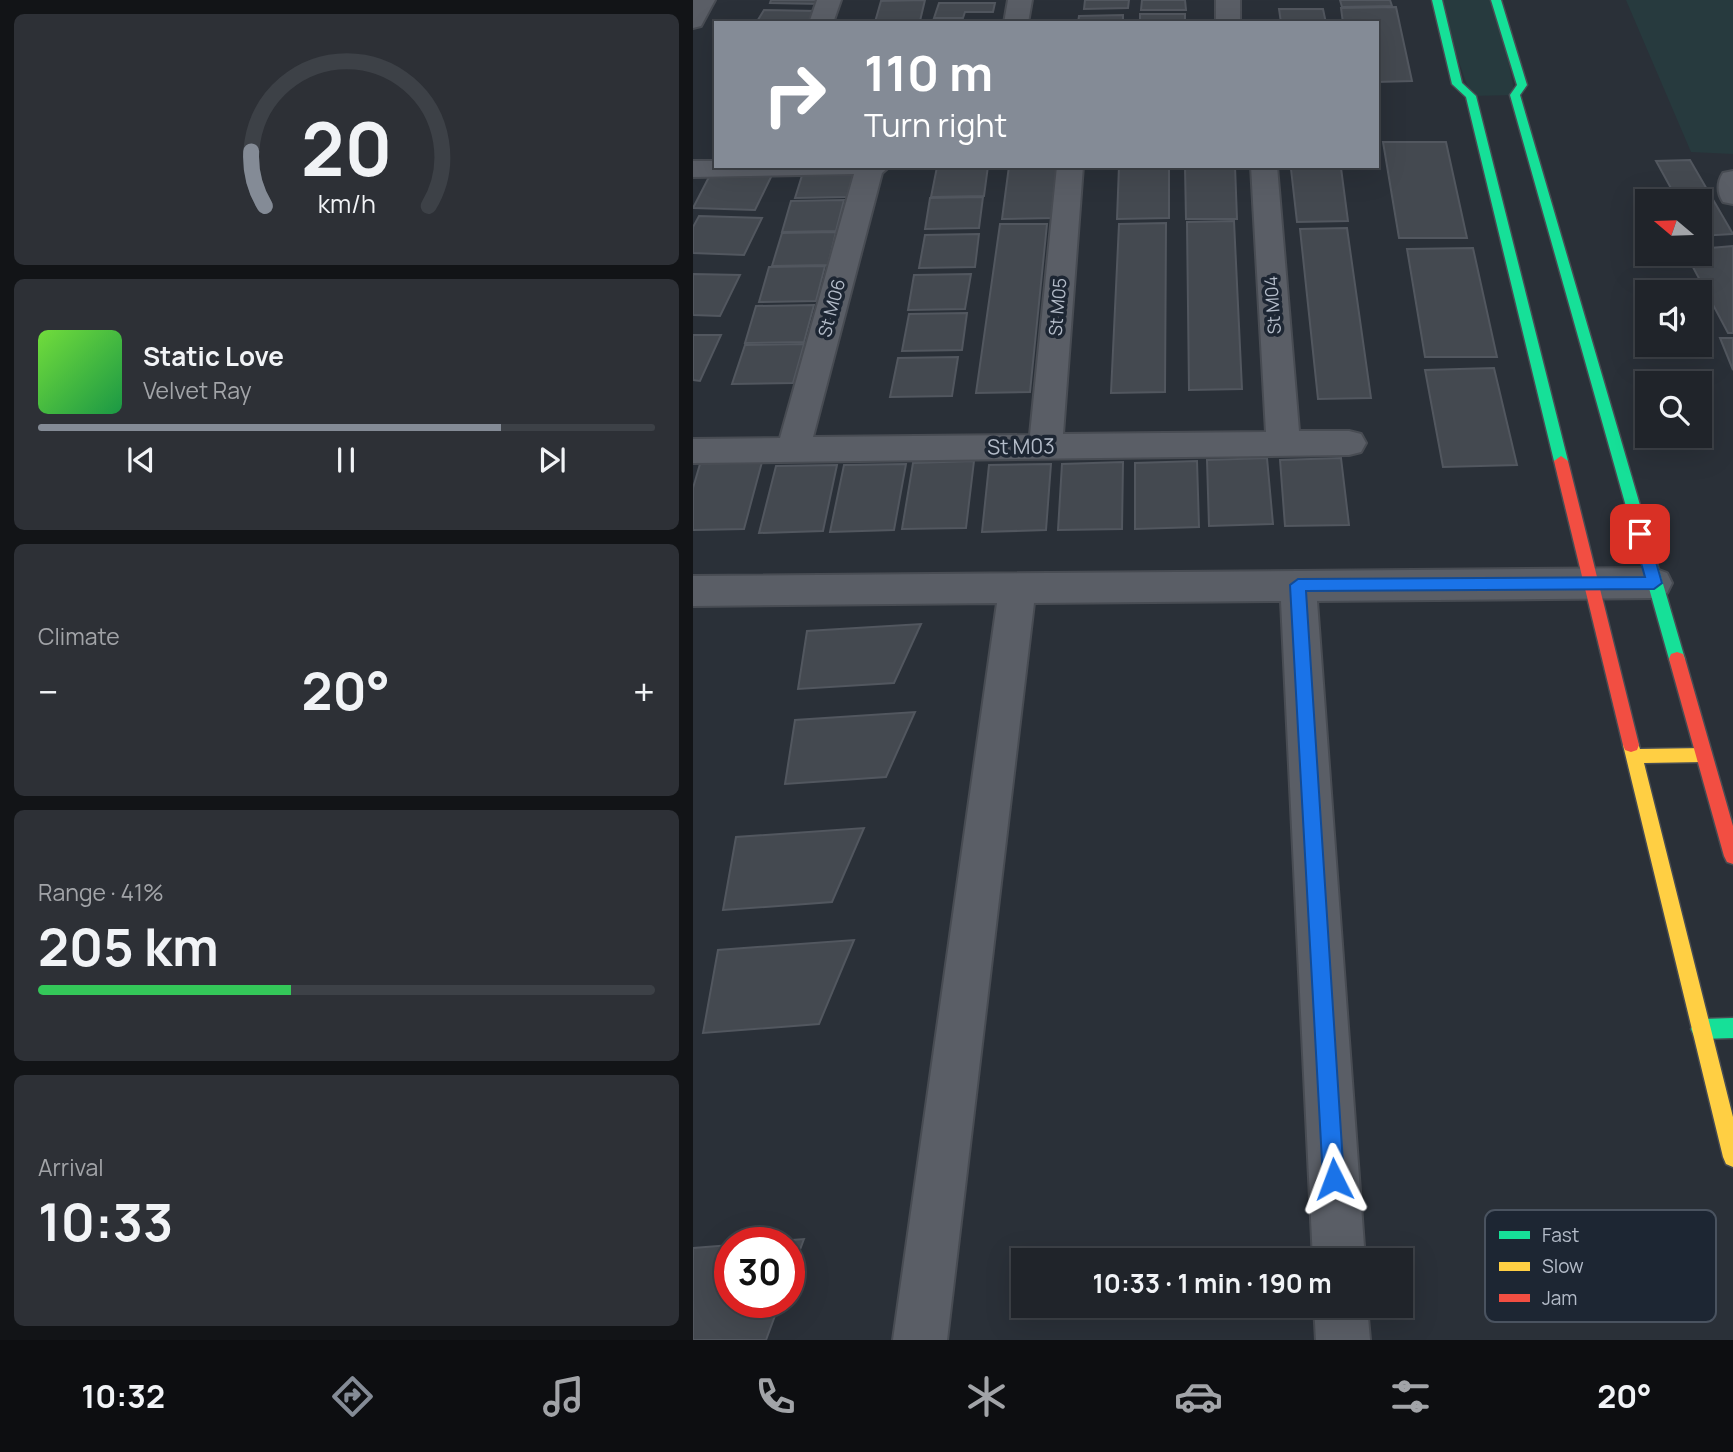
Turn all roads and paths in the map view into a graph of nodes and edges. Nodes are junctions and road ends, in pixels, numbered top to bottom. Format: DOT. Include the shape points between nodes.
graph roads {
  1 [pos="703,0"];
  2 [pos="829,0"];
  3 [pos="1020,0"];
  4 [pos="1228,0"];
  5 [pos="1437,0"];
  6 [pos="1496,0"];
  7 [pos="693,21"];
  8 [pos="822,21"];
  9 [pos="1016,21"];
  10 [pos="1228,21"];
  11 [pos="1493,136"];
  12 [pos="1527,136"];
  13 [pos="732,168"];
  14 [pos="869,168"];
  15 [pos="1070,168"];
  16 [pos="1264,168"];
  17 [pos="693,169"];
  18 [pos="1733,178"];
  19 [pos="1733,196"];
  20 [pos="1349,443"];
  21 [pos="1283,444"];
  22 [pos="1045,447"];
  23 [pos="793,450"];
  24 [pos="693,451"];
  25 [pos="1591,583"];
  26 [pos="1654,583"];
  27 [pos="1298,585"];
  28 [pos="1017,588"];
  29 [pos="693,591"];
  30 [pos="1704,755"];
  31 [pos="1634,756"];
  32 [pos="1733,856"];
  33 [pos="1733,1028"];
  34 [pos="1702,1029"];
  35 [pos="1733,1157"];
  36 [pos="1338,1248"];
  37 [pos="1342,1318"];
  38 [pos="920,1340"];
  39 [pos="1343,1340"];
  1 -- 7 [label="street"];
  2 -- 8 [label="street"];
  3 -- 9 [label="street"];
  4 -- 10 [label="street"];
  5 -- 11 [label="street" via="1457,84 1471,96"];
  6 -- 12 [label="street" via="1522,85 1515,95"];
  11 -- 12 [label="street"];
  11 -- 25 [label="street"];
  12 -- 26 [label="street" via="1591,387"];
  13 -- 17 [label="street"];
  14 -- 23 [label="street, St M06"];
  15 -- 22 [label="street, St M05"];
  16 -- 21 [label="street, St M04"];
  18 -- 19 [label="street"];
  20 -- 21 [label="street, St M03"];
  21 -- 22 [label="street, St M03"];
  22 -- 23 [label="street, St M03"];
  23 -- 24 [label="street, St M03"];
  25 -- 26 [label="street"];
  25 -- 27 [label="street"];
  25 -- 31 [label="street"];
  26 -- 30 [label="street"];
  27 -- 28 [label="street"];
  27 -- 36 [label="street"];
  28 -- 29 [label="street"];
  28 -- 38 [label="street"];
  30 -- 31 [label="street"];
  30 -- 32 [label="street"];
  31 -- 34 [label="street"];
  33 -- 34 [label="street"];
  34 -- 35 [label="street"];
  37 -- 39 [label="street"];
}
